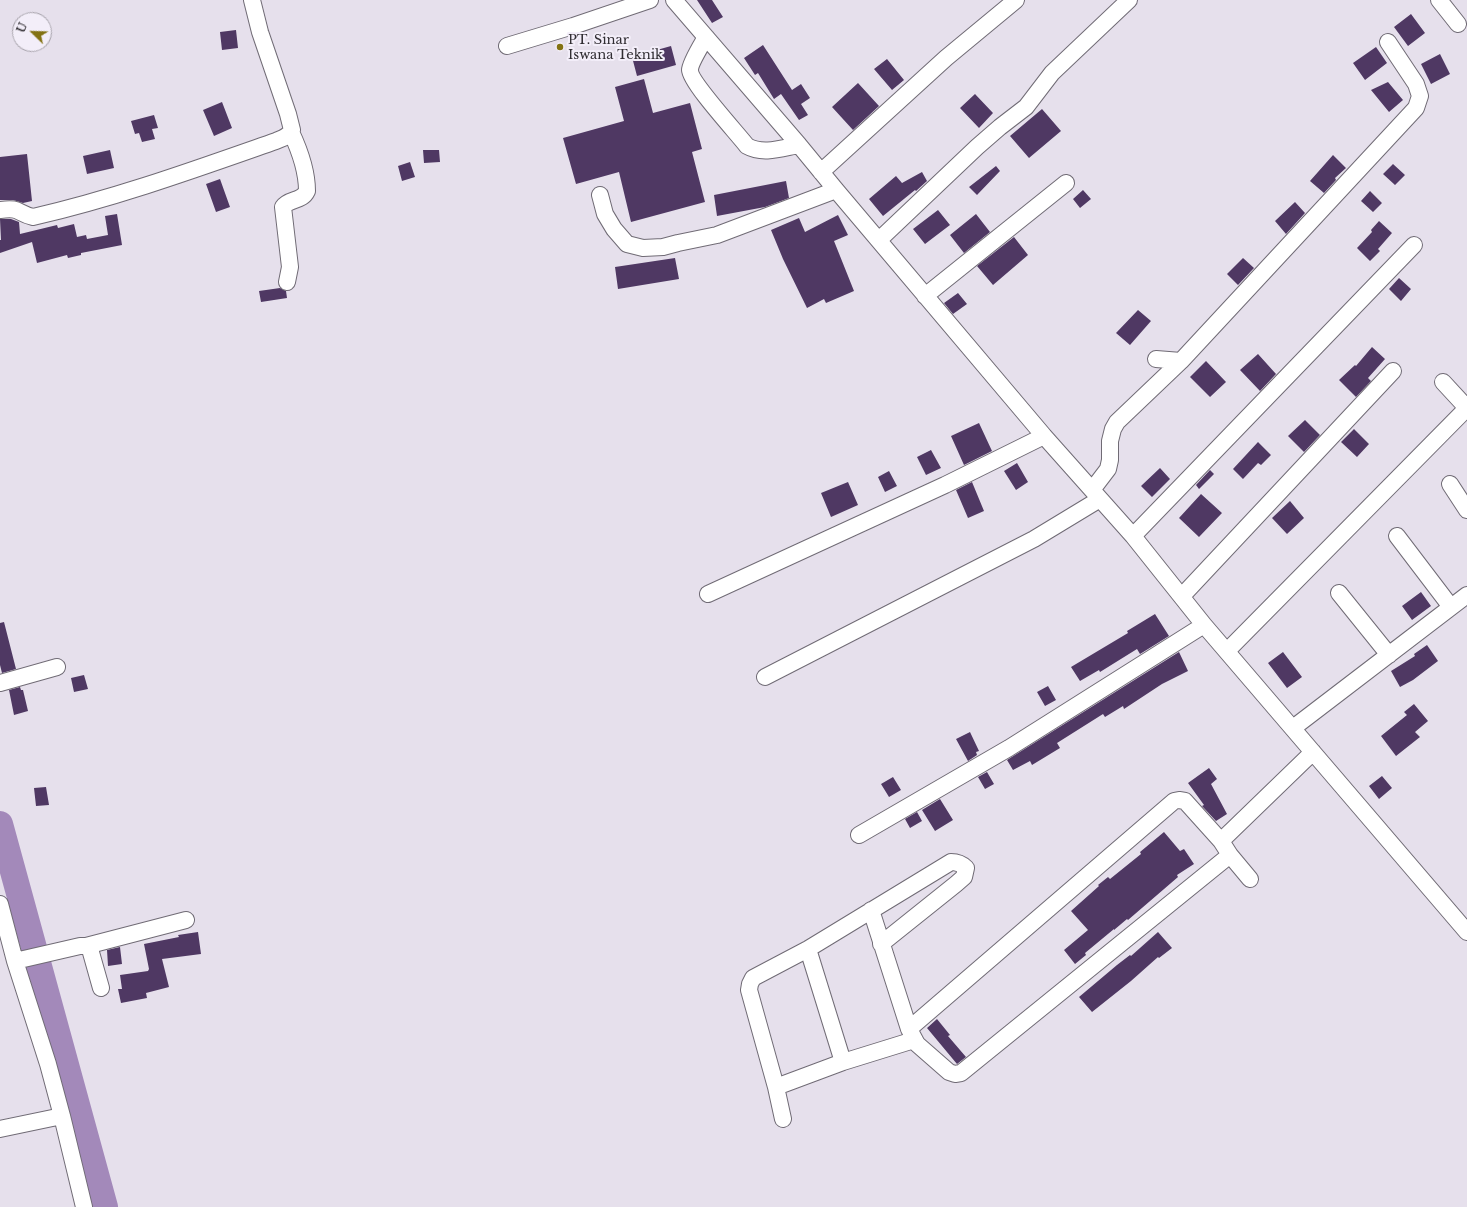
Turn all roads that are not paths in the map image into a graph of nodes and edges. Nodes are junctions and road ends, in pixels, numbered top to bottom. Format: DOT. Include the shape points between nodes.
graph roads {
  1 [pos="252,0"];
  2 [pos="650,0"];
  3 [pos="674,0"];
  4 [pos="1016,0"];
  5 [pos="1129,0"];
  6 [pos="1439,0"];
  7 [pos="1458,24"];
  8 [pos="706,37"];
  9 [pos="1388,42"];
  10 [pos="507,46"];
  11 [pos="291,132"];
  12 [pos="799,145"];
  13 [pos="821,172"];
  14 [pos="1066,183"];
  15 [pos="836,190"];
  16 [pos="600,195"];
  17 [pos="0,210"];
  18 [pos="879,240"];
  19 [pos="1414,245"];
  20 [pos="287,282"];
  21 [pos="925,296"];
  22 [pos="1156,359"];
  23 [pos="1181,361"];
  24 [pos="1393,372"];
  25 [pos="1443,382"];
  26 [pos="1044,436"];
  27 [pos="1450,484"];
  28 [pos="1096,495"];
  29 [pos="1467,510"];
  30 [pos="1133,536"];
  31 [pos="1397,536"];
  32 [pos="1339,592"];
  33 [pos="708,594"];
  34 [pos="1467,595"];
  35 [pos="1182,596"];
  36 [pos="1452,607"];
  37 [pos="1204,625"];
  38 [pos="1227,651"];
  39 [pos="1388,655"];
  40 [pos="57,667"];
  41 [pos="765,677"];
  42 [pos="0,683"];
  43 [pos="1293,728"];
  44 [pos="1313,752"];
  45 [pos="859,835"];
  46 [pos="1221,841"];
  47 [pos="1230,854"];
  48 [pos="1250,879"];
  49 [pos="871,910"];
  50 [pos="1,911"];
  51 [pos="186,920"];
  52 [pos="1467,932"];
  53 [pos="881,944"];
  54 [pos="86,946"];
  55 [pos="808,949"];
  56 [pos="15,961"];
  57 [pos="101,988"];
  58 [pos="911,1034"];
  59 [pos="844,1062"];
  60 [pos="776,1087"];
  61 [pos="62,1116"];
  62 [pos="783,1119"];
  63 [pos="0,1129"];
  64 [pos="84,1207"];
  1 -- 11 [label="street" via="260,32 288,114"];
  2 -- 10 [label="street"];
  3 -- 8 [label="street"];
  4 -- 13 [label="street" via="946,58"];
  5 -- 18 [label="street" via="1052,73 1026,107 977,147"];
  6 -- 7 [label="street"];
  8 -- 12 [label="street"];
  8 -- 12 [label="street" via="690,68 690,74 748,146 764,151"];
  9 -- 23 [label="street" via="1416,84 1420,96 1416,108"];
  11 -- 17 [label="street" via="276,141 133,190 49,214 33,218 12,208"];
  11 -- 20 [label="street" via="300,157 307,191 302,197 288,202 283,207 290,267"];
  12 -- 13 [label="street"];
  13 -- 15 [label="street"];
  14 -- 21 [label="street"];
  15 -- 16 [label="street" via="717,235 663,247 643,248 627,244 614,229 605,214"];
  15 -- 18 [label="street"];
  18 -- 21 [label="street"];
  19 -- 30 [label="street"];
  21 -- 26 [label="street"];
  22 -- 23 [label="street"];
  23 -- 28 [label="street" via="1116,422 1110,441 1108,469"];
  24 -- 35 [label="street"];
  25 -- 38 [label="street" via="1467,408"];
  26 -- 28 [label="street"];
  26 -- 33 [label="street" via="945,485"];
  27 -- 29 [label="street"];
  28 -- 30 [label="street"];
  28 -- 41 [label="street" via="1034,539"];
  30 -- 35 [label="street"];
  31 -- 36 [label="street"];
  32 -- 39 [label="street"];
  34 -- 36 [label="street"];
  35 -- 37 [label="street"];
  36 -- 39 [label="street"];
  37 -- 38 [label="street"];
  37 -- 45 [label="street" via="1009,748"];
  38 -- 43 [label="street"];
  39 -- 43 [label="street"];
  40 -- 42 [label="street"];
  43 -- 44 [label="street"];
  44 -- 46 [label="street"];
  44 -- 52 [label="street"];
  46 -- 47 [label="street"];
  46 -- 58 [label="street" via="1184,801 1174,802"];
  47 -- 48 [label="street"];
  47 -- 58 [label="street" via="961,1073 949,1072"];
  49 -- 53 [label="street"];
  49 -- 53 [label="street" via="951,862 966,868 964,877"];
  49 -- 55 [label="street"];
  50 -- 56 [label="street"];
  51 -- 54 [label="street"];
  53 -- 58 [label="street"];
  54 -- 56 [label="street"];
  54 -- 57 [label="street" via="90,949"];
  55 -- 59 [label="street"];
  55 -- 60 [label="street" via="753,978 750,984 749,990"];
  56 -- 61 [label="street"];
  58 -- 59 [label="street"];
  59 -- 60 [label="street"];
  60 -- 62 [label="street"];
  61 -- 63 [label="street"];
  61 -- 64 [label="street"];
}
